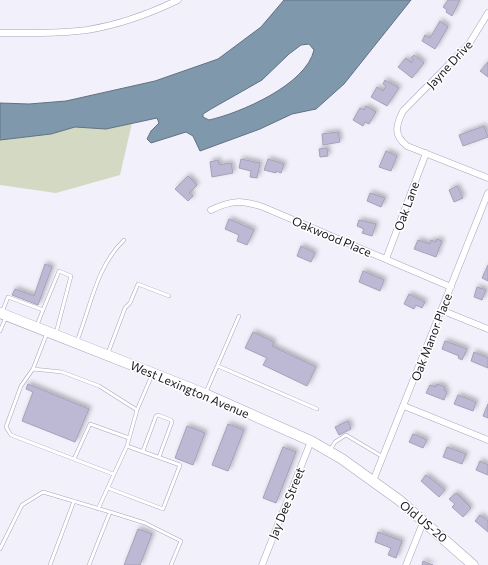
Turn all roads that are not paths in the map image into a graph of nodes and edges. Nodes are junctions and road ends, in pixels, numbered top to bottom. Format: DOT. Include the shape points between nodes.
graph roads {
  1 [pos="178,0"];
  2 [pos="488,13"];
  3 [pos="0,33"];
  4 [pos="426,153"];
  5 [pos="488,178"];
  6 [pos="488,193"];
  7 [pos="211,210"];
  8 [pos="124,240"];
  9 [pos="386,259"];
  10 [pos="450,287"];
  11 [pos="170,296"];
  12 [pos="43,310"];
  13 [pos="441,310"];
  14 [pos="3,314"];
  15 [pos="239,316"];
  16 [pos="36,327"];
  17 [pos="488,329"];
  18 [pos="0,331"];
  19 [pos="51,333"];
  20 [pos="77,343"];
  21 [pos="107,355"];
  22 [pos="218,366"];
  23 [pos="33,369"];
  24 [pos="154,373"];
  25 [pos="206,394"];
  26 [pos="404,406"];
  27 [pos="317,409"];
  28 [pos="137,410"];
  29 [pos="129,438"];
  30 [pos="488,440"];
  31 [pos="311,441"];
  32 [pos="127,446"];
  33 [pos="142,451"];
  34 [pos="330,451"];
  35 [pos="159,457"];
  36 [pos="383,457"];
  37 [pos="74,459"];
  38 [pos="113,474"];
  39 [pos="373,481"];
  40 [pos="108,488"];
  41 [pos="74,501"];
  42 [pos="98,508"];
  43 [pos="110,512"];
  44 [pos="424,520"];
  45 [pos="0,549"];
  46 [pos="50,565"];
  47 [pos="89,565"];
  48 [pos="171,565"];
  49 [pos="262,565"];
  50 [pos="406,565"];
  51 [pos="473,565"];
  1 -- 3 [label="street" via="150,14 87,30"];
  2 -- 4 [label="street, Jayne Drive" via="469,44 403,111 398,121 396,131 400,140 407,146"];
  4 -- 5 [label="street"];
  4 -- 9 [label="street, Oak Lane"];
  6 -- 10 [label="street, Oak Manor Place"];
  7 -- 9 [label="street, Oakwood Place" via="228,202 246,202"];
  8 -- 20 [label="lane" via="113,251 96,283"];
  9 -- 10 [label="street, Oakwood Place"];
  10 -- 13 [label="street, Oak Manor Place"];
  11 -- 21 [label="lane" via="138,284 130,303 125,308"];
  12 -- 14 [label="lane" via="8,297"];
  12 -- 16 [label="lane"];
  12 -- 19 [label="lane" via="59,271 71,276"];
  13 -- 17 [label="street"];
  13 -- 26 [label="street, Oak Manor Place"];
  14 -- 16 [label="main road, West Lexington Avenue"];
  14 -- 18 [label="lane"];
  15 -- 22 [label="lane"];
  16 -- 19 [label="main road, West Lexington Avenue"];
  19 -- 20 [label="main road, West Lexington Avenue"];
  19 -- 23 [label="lane"];
  20 -- 21 [label="main road, West Lexington Avenue"];
  21 -- 24 [label="main road, West Lexington Avenue"];
  22 -- 25 [label="lane"];
  22 -- 27 [label="lane"];
  23 -- 28 [label="lane" via="62,372 99,386"];
  23 -- 37 [label="lane" via="21,386 6,427 11,435"];
  24 -- 25 [label="main road, West Lexington Avenue"];
  24 -- 28 [label="lane"];
  25 -- 31 [label="main road, West Lexington Avenue"];
  26 -- 30 [label="street"];
  26 -- 36 [label="street, Oak Manor Place"];
  28 -- 29 [label="lane"];
  29 -- 32 [label="lane"];
  29 -- 37 [label="lane" via="90,424"];
  31 -- 34 [label="main road, West Lexington Avenue"];
  31 -- 49 [label="street, Jay Dee Street"];
  32 -- 33 [label="lane"];
  32 -- 38 [label="lane"];
  33 -- 35 [label="lane"];
  33 -- 35 [label="lane" via="158,415 172,422"];
  34 -- 36 [label="lane" via="335,442 346,434"];
  34 -- 39 [label="main road, West Lexington Avenue"];
  35 -- 40 [label="lane" via="180,465 163,509"];
  36 -- 39 [label="street, Oak Manor Place"];
  37 -- 38 [label="lane"];
  38 -- 40 [label="lane"];
  39 -- 44 [label="main road, Old US-20"];
  40 -- 42 [label="lane"];
  41 -- 42 [label="lane"];
  41 -- 45 [label="lane" via="43,492 22,505"];
  41 -- 46 [label="lane"];
  42 -- 43 [label="lane"];
  43 -- 47 [label="lane"];
  43 -- 48 [label="lane" via="145,523 181,542"];
  44 -- 50 [label="street"];
  44 -- 51 [label="main road, Old US-20"];
}
